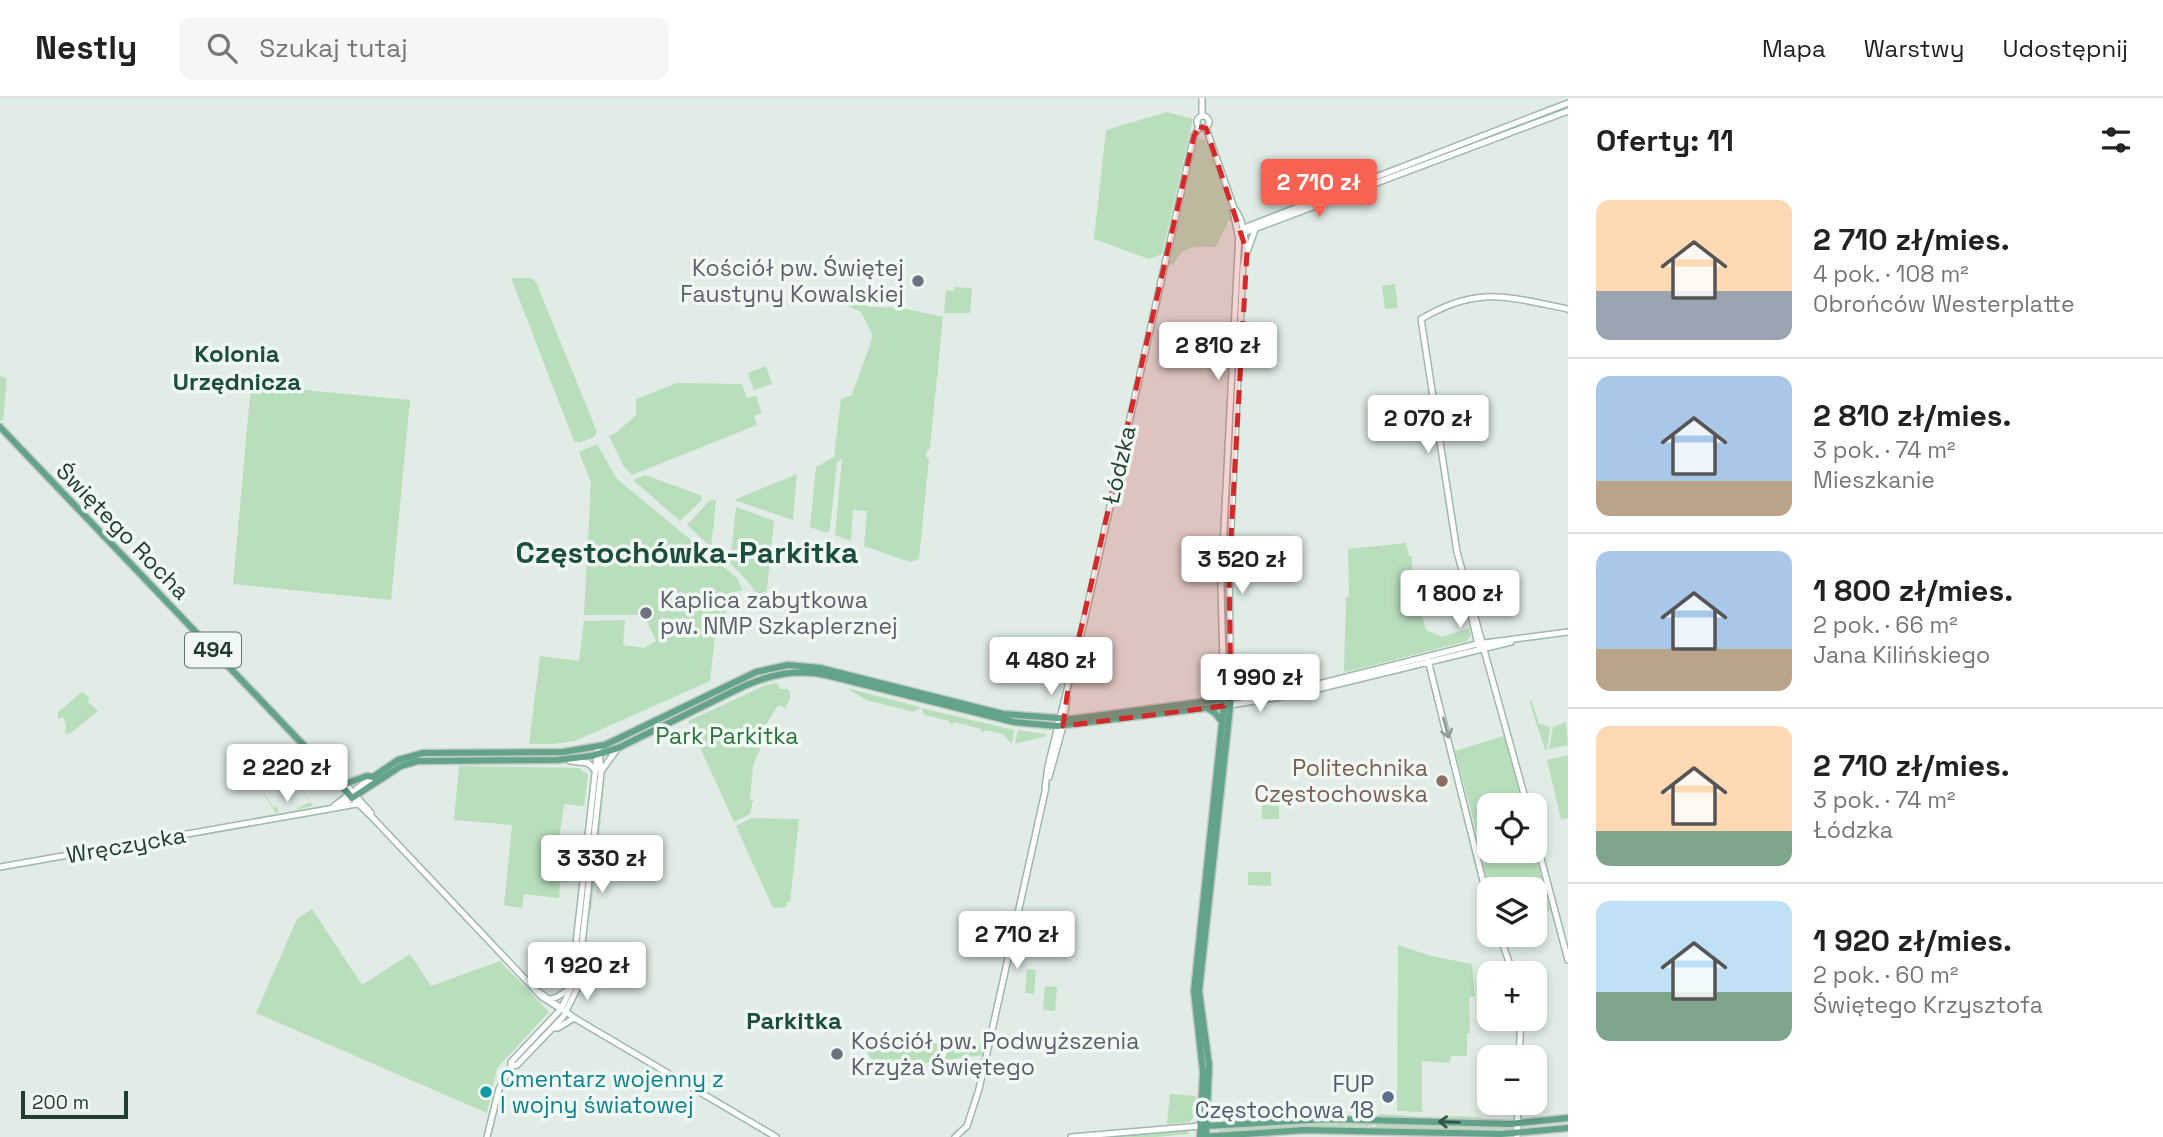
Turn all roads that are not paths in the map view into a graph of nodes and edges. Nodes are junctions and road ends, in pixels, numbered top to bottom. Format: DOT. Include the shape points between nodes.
graph roads {
  1 [pos="1202,98"];
  2 [pos="1568,103"];
  3 [pos="1568,111"];
  4 [pos="1202,116"];
  5 [pos="1199,127"];
  6 [pos="1206,128"];
  7 [pos="1255,230"];
  8 [pos="1241,233"];
  9 [pos="1247,252"];
  10 [pos="1568,309"];
  11 [pos="0,427"];
  12 [pos="1568,632"];
  13 [pos="1481,645"];
  14 [pos="1429,659"];
  15 [pos="1227,702"];
  16 [pos="1207,708"];
  17 [pos="1222,722"];
  18 [pos="1060,723"];
  19 [pos="618,748"];
  20 [pos="598,752"];
  21 [pos="561,760"];
  22 [pos="598,771"];
  23 [pos="373,778"];
  24 [pos="338,780"];
  25 [pos="345,785"];
  26 [pos="1524,793"];
  27 [pos="353,797"];
  28 [pos="1542,863"];
  29 [pos="0,867"];
  30 [pos="1482,877"];
  31 [pos="1568,960"];
  32 [pos="571,988"];
  33 [pos="539,992"];
  34 [pos="551,999"];
  35 [pos="564,1011"];
  36 [pos="575,1018"];
  37 [pos="552,1028"];
  38 [pos="511,1066"];
  39 [pos="1517,1115"];
  40 [pos="1568,1118"];
  41 [pos="1517,1124"];
  42 [pos="1203,1126"];
  43 [pos="1568,1128"];
  44 [pos="1503,1135"];
  45 [pos="1517,1135"];
  46 [pos="487,1137"];
  47 [pos="776,1137"];
  48 [pos="955,1137"];
  49 [pos="1071,1137"];
  50 [pos="1199,1137"];
  51 [pos="1206,1137"];
  1 -- 4 [label="street"];
  2 -- 8 [label="street"];
  3 -- 7 [label="street"];
  4 -- 5 [label="street" via="1197,121"];
  4 -- 6 [label="street" via="1209,121"];
  5 -- 6 [label="street"];
  5 -- 18 [label="street, Łódzka"];
  6 -- 8 [label="street"];
  7 -- 8 [label="street"];
  7 -- 9 [label="street"];
  8 -- 9 [label="street"];
  8 -- 15 [label="street" via="1221,588"];
  9 -- 15 [label="street" via="1229,572"];
  10 -- 13 [label="street" via="1488,296 1452,302 1421,319 1456,547 1468,611"];
  11 -- 24 [label="main road, Świętego Rocha / 494"];
  12 -- 13 [label="street"];
  13 -- 14 [label="street"];
  13 -- 26 [label="street"];
  14 -- 15 [label="street"];
  14 -- 30 [label="street, one-way"];
  15 -- 16 [label="main road"];
  15 -- 17 [label="main road"];
  15 -- 18 [label="main road"];
  15 -- 42 [label="main road" via="1199,990 1209,1065"];
  16 -- 17 [label="main road"];
  16 -- 18 [label="main road"];
  17 -- 42 [label="main road" via="1194,991 1203,1072"];
  18 -- 19 [label="main road" via="1014,722 825,675 794,672 761,679"];
  18 -- 20 [label="main road" via="790,665 761,670"];
  18 -- 48 [label="street, Łódzka" via="979,1089 967,1126"];
  19 -- 20 [label="main road"];
  19 -- 22 [label="street"];
  20 -- 21 [label="main road"];
  20 -- 22 [label="street"];
  20 -- 23 [label="main road" via="423,753 398,760"];
  21 -- 22 [label="street" via="588,763"];
  21 -- 27 [label="main road" via="418,761 401,766"];
  22 -- 32 [label="street"];
  22 -- 35 [label="street" via="580,976 575,997"];
  23 -- 25 [label="main road"];
  23 -- 27 [label="street, Wręczycka"];
  24 -- 25 [label="main road, Świętego Rocha / 494"];
  24 -- 27 [label="main road, Świętego Rocha / 494"];
  25 -- 27 [label="street, Świętego Rocha / 494"];
  27 -- 29 [label="street, Wręczycka" via="317,812"];
  27 -- 33 [label="street, Świętego Rocha"];
  28 -- 31 [label="street"];
  32 -- 34 [label="street"];
  32 -- 35 [label="street"];
  33 -- 34 [label="street, Świętego Rocha"];
  33 -- 35 [label="street, Świętego Rocha"];
  34 -- 35 [label="street, Świętego Rocha"];
  35 -- 36 [label="street, Świętego Rocha"];
  35 -- 37 [label="street"];
  35 -- 38 [label="street" via="515,1056"];
  36 -- 37 [label="street"];
  36 -- 47 [label="street, Świętego Rocha"];
  37 -- 38 [label="street"];
  38 -- 46 [label="street" via="499,1089"];
  39 -- 41 [label="street"];
  40 -- 41 [label="main road"];
  41 -- 42 [label="main road, one-way" via="1328,1119"];
  41 -- 45 [label="street"];
  42 -- 49 [label="street"];
  42 -- 50 [label="main road"];
  42 -- 51 [label="main road"];
  43 -- 45 [label="main road"];
  44 -- 45 [label="main road"];
  44 -- 51 [label="main road" via="1329,1129"];
  50 -- 51 [label="main road"];
}
